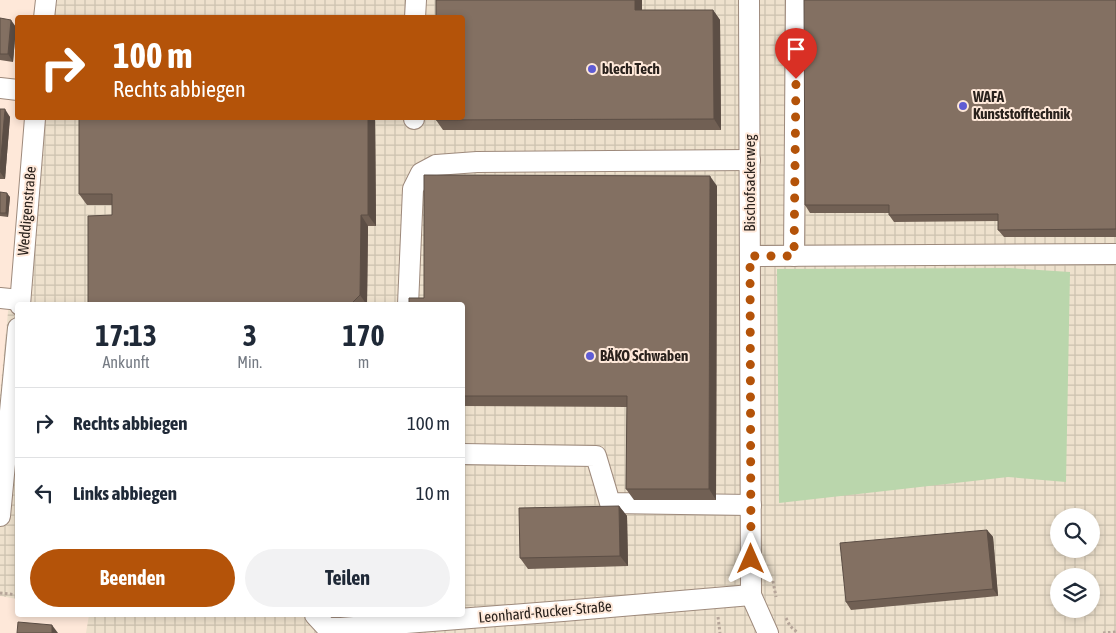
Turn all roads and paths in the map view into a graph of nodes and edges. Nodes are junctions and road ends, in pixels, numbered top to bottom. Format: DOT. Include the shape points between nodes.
graph roads {
  1 [pos="46,0"];
  2 [pos="416,0"];
  3 [pos="749,0"];
  4 [pos="796,0"];
  5 [pos="44,15"];
  6 [pos="415,15"];
  7 [pos="0,88"];
  8 [pos="15,90"];
  9 [pos="35,120"];
  10 [pos="750,160"];
  11 [pos="1116,254"];
  12 [pos="750,256"];
  13 [pos="794,256"];
  14 [pos="0,298"];
  15 [pos="16,302"];
  16 [pos="20,302"];
  17 [pos="408,302"];
  18 [pos="15,359"];
  19 [pos="465,454"];
  20 [pos="751,505"];
  21 [pos="0,516"];
  22 [pos="0,593"];
  23 [pos="751,594"];
  24 [pos="15,595"];
  25 [pos="317,617"];
  26 [pos="1116,632"];
  27 [pos="715,633"];
  28 [pos="719,633"];
  29 [pos="768,633"];
  30 [pos="1103,633"];
  1 -- 5 [label="street"];
  2 -- 6 [label="street"];
  3 -- 10 [label="street, Bischofsackerweg"];
  4 -- 13 [label="street"];
  7 -- 8 [label="street"];
  9 -- 16 [label="street, Weddigenstraße"];
  10 -- 12 [label="street, Bischofsackerweg"];
  10 -- 17 [label="street" via="436,165 421,174 413,189"];
  11 -- 13 [label="street"];
  12 -- 13 [label="street"];
  12 -- 20 [label="street, Bischofsackerweg"];
  14 -- 15 [label="street"];
  18 -- 21 [label="street"];
  19 -- 20 [label="street" via="596,456 610,503"];
  20 -- 23 [label="street, Bischofsackerweg"];
  22 -- 24 [label="path"];
  23 -- 25 [label="street, Leonhard-Rucker-Straße" via="341,628 327,628"];
  23 -- 29 [label="street, Bischofsackerweg"];
  26 -- 30 [label="path"];
  27 -- 28 [label="path"];
}
